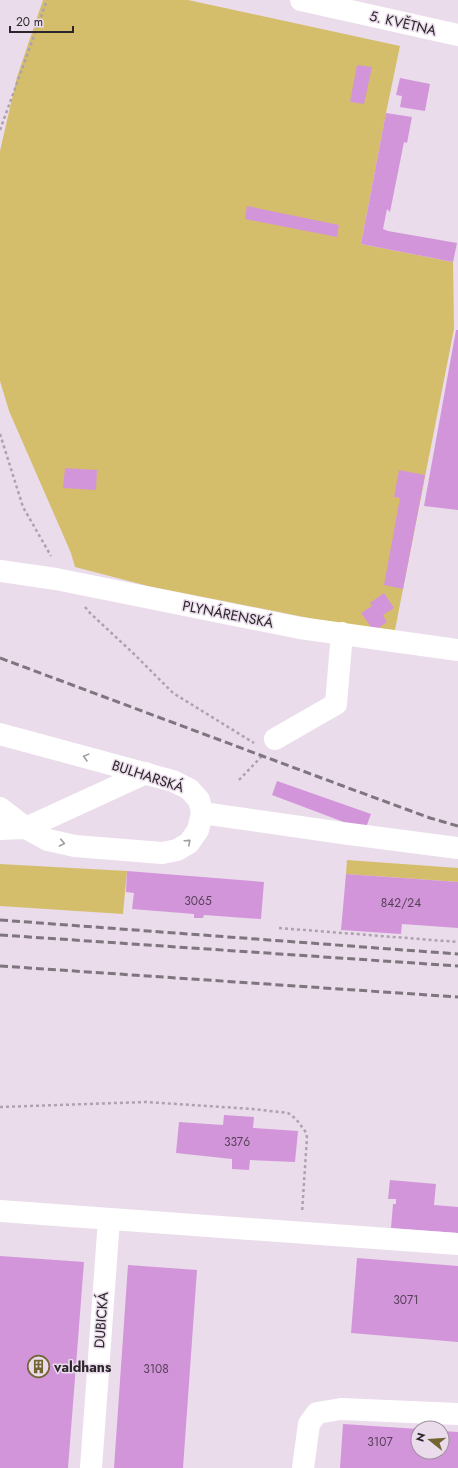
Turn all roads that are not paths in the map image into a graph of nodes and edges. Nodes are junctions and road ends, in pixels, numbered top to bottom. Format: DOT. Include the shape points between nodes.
graph roads {
  1 [pos="301,0"];
  2 [pos="458,35"];
  3 [pos="0,571"];
  4 [pos="342,634"];
  5 [pos="458,650"];
  6 [pos="0,734"];
  7 [pos="275,739"];
  8 [pos="146,773"];
  9 [pos="0,808"];
  10 [pos="202,813"];
  11 [pos="26,828"];
  12 [pos="0,829"];
  13 [pos="458,848"];
  14 [pos="0,1211"];
  15 [pos="108,1219"];
  16 [pos="458,1244"];
  17 [pos="458,1414"];
  18 [pos="91,1468"];
  19 [pos="303,1468"];
  1 -- 2 [label="street, 5. KVĚTNA"];
  3 -- 4 [label="street, PLYNÁRENSKÁ" via="56,579 300,628"];
  4 -- 5 [label="street, PLYNÁRENSKÁ"];
  4 -- 7 [label="street" via="336,704"];
  8 -- 6 [label="street, BULHARSKÁ, one-way"];
  8 -- 10 [label="street, BULHARSKÁ" via="189,789 199,800"];
  8 -- 11 [label="street"];
  9 -- 11 [label="street"];
  11 -- 10 [label="street, one-way" via="48,840 75,846 162,853 176,850 189,843 198,830"];
  10 -- 13 [label="street"];
  11 -- 12 [label="street"];
  14 -- 15 [label="street"];
  15 -- 16 [label="street"];
  15 -- 18 [label="street, DUBICKÁ"];
  17 -- 19 [label="street" via="341,1410 317,1413 309,1424"];
}
